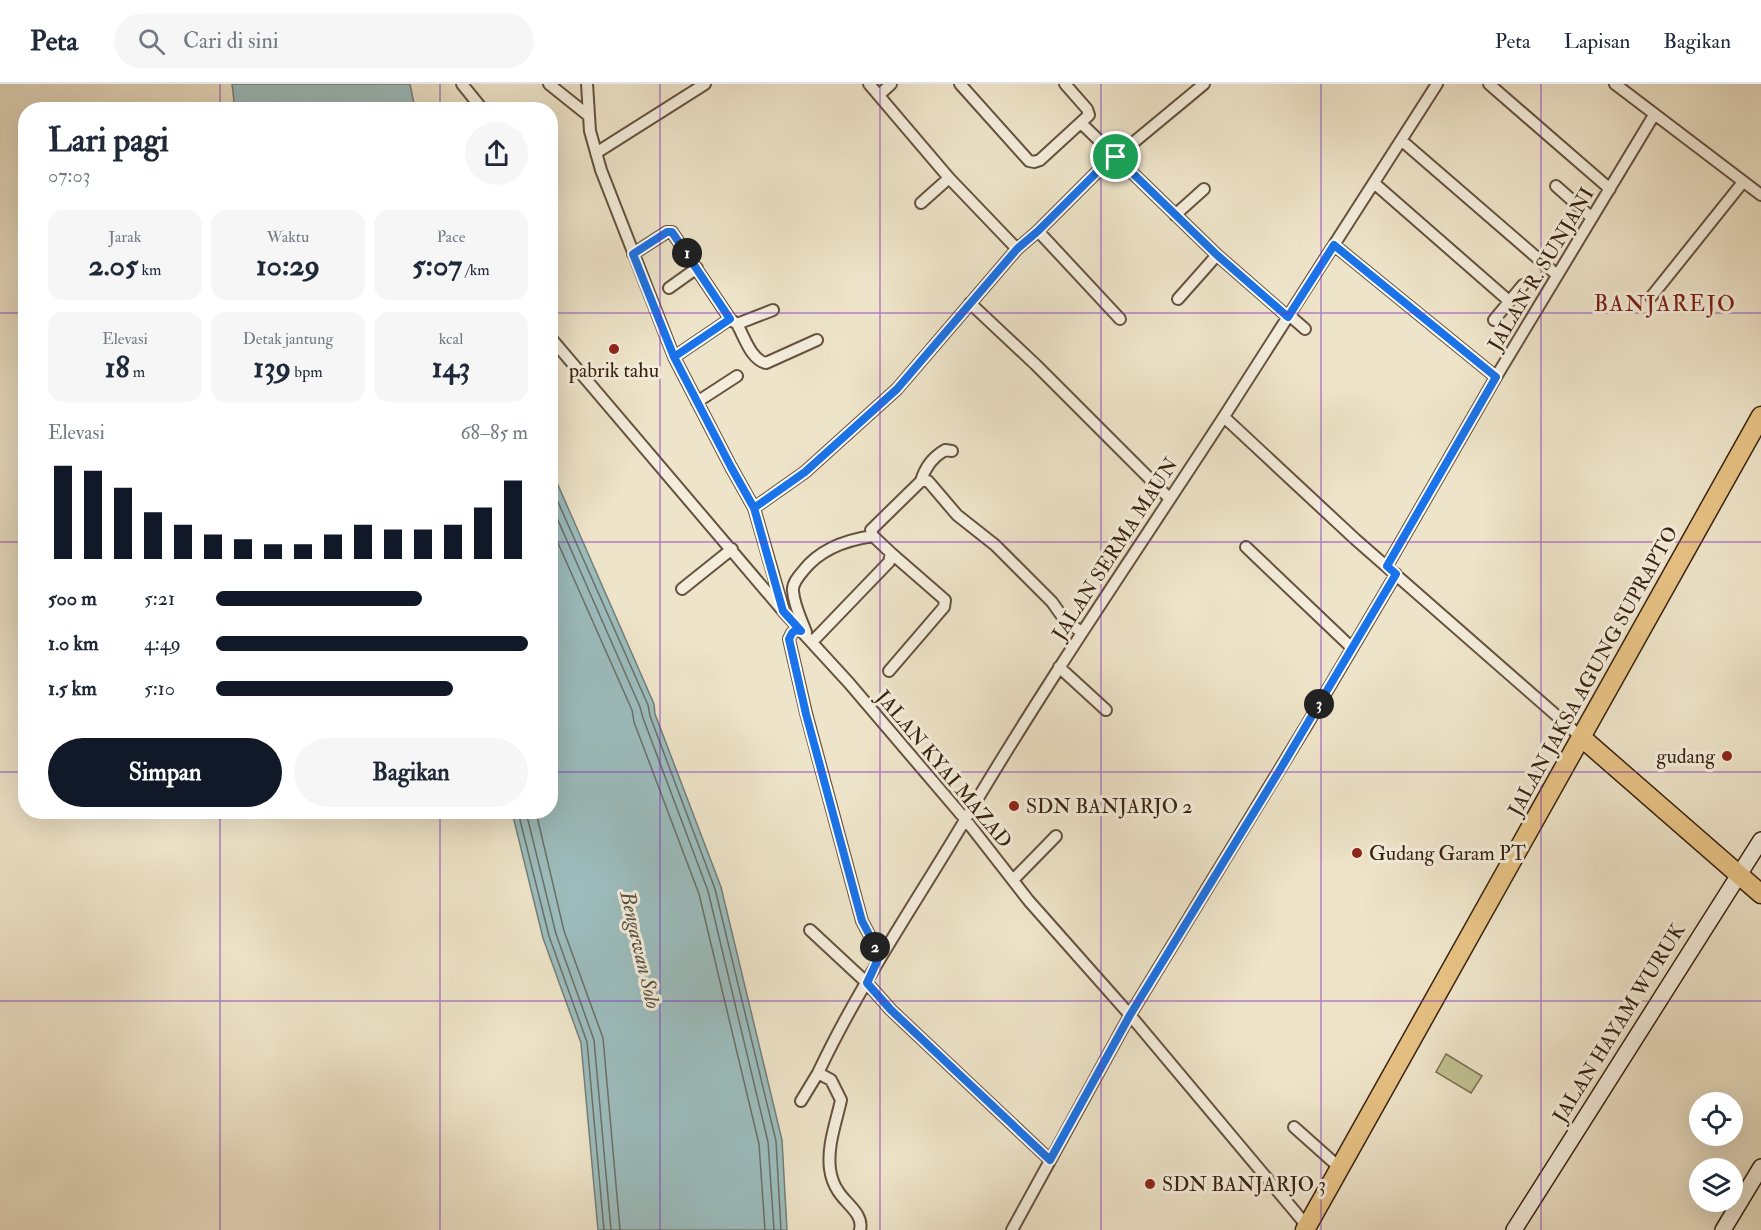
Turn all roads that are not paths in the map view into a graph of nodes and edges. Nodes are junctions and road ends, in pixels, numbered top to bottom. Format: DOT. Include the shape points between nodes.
graph roads {
  1 [pos="462,84"];
  2 [pos="549,84"];
  3 [pos="587,84"];
  4 [pos="705,84"];
  5 [pos="869,84"];
  6 [pos="891,84"];
  7 [pos="960,84"];
  8 [pos="1065,84"];
  9 [pos="1204,84"];
  10 [pos="1437,84"];
  11 [pos="1489,84"];
  12 [pos="1616,84"];
  13 [pos="879,95"];
  14 [pos="477,102"];
  15 [pos="1654,115"];
  16 [pos="589,116"];
  17 [pos="1081,123"];
  18 [pos="1401,140"];
  19 [pos="596,153"];
  20 [pos="1115,156"];
  21 [pos="949,178"];
  22 [pos="1743,182"];
  23 [pos="1374,183"];
  24 [pos="1556,186"];
  25 [pos="1204,189"];
  26 [pos="1610,189"];
  27 [pos="1761,195"];
  28 [pos="921,203"];
  29 [pos="1175,215"];
  30 [pos="1592,218"];
  31 [pos="1038,231"];
  32 [pos="1334,245"];
  33 [pos="1017,249"];
  34 [pos="633,254"];
  35 [pos="1217,255"];
  36 [pos="697,268"];
  37 [pos="1557,275"];
  38 [pos="1523,285"];
  39 [pos="669,288"];
  40 [pos="1652,297"];
  41 [pos="1178,299"];
  42 [pos="1509,302"];
  43 [pos="970,303"];
  44 [pos="773,310"];
  45 [pos="1288,316"];
  46 [pos="1120,319"];
  47 [pos="1494,320"];
  48 [pos="734,321"];
  49 [pos="1305,329"];
  50 [pos="817,340"];
  51 [pos="558,346"];
  52 [pos="674,357"];
  53 [pos="737,376"];
  54 [pos="1496,377"];
  55 [pos="697,402"];
  56 [pos="1761,416"];
  57 [pos="1224,417"];
  58 [pos="952,451"];
  59 [pos="921,481"];
  60 [pos="1169,498"];
  61 [pos="754,508"];
  62 [pos="873,536"];
  63 [pos="1246,547"];
  64 [pos="732,549"];
  65 [pos="891,553"];
  66 [pos="1392,570"];
  67 [pos="682,589"];
  68 [pos="783,611"];
  69 [pos="1081,632"];
  70 [pos="807,637"];
  71 [pos="1352,648"];
  72 [pos="1059,667"];
  73 [pos="889,671"];
  74 [pos="1106,710"];
  75 [pos="1581,737"];
  76 [pos="965,819"];
  77 [pos="1056,837"];
  78 [pos="1761,840"];
  79 [pos="1738,874"];
  80 [pos="1013,880"];
  81 [pos="1761,894"];
  82 [pos="810,930"];
  83 [pos="880,955"];
  84 [pos="867,983"];
  85 [pos="1130,1015"];
  86 [pos="818,1073"];
  87 [pos="801,1101"];
  88 [pos="1294,1128"];
  89 [pos="1050,1160"];
  90 [pos="1761,1167"];
  91 [pos="1340,1168"];
  92 [pos="1308,1229"];
  93 [pos="860,1230"];
  94 [pos="1012,1230"];
  95 [pos="1514,1230"];
  96 [pos="1723,1230"];
  1 -- 14 [label="street"];
  2 -- 16 [label="street"];
  3 -- 16 [label="street"];
  4 -- 19 [label="street"];
  5 -- 13 [label="street"];
  6 -- 13 [label="street"];
  7 -- 17 [label="street" via="1029,162 1040,160"];
  8 -- 17 [label="street" via="1089,112"];
  9 -- 20 [label="street"];
  10 -- 18 [label="street, JALAN SERMA MAUN"];
  11 -- 26 [label="street"];
  12 -- 15 [label="street"];
  13 -- 21 [label="street"];
  15 -- 22 [label="street"];
  15 -- 26 [label="street, JALAN R. SUNJANI"];
  16 -- 19 [label="street"];
  17 -- 20 [label="street"];
  18 -- 23 [label="street, JALAN SERMA MAUN"];
  18 -- 37 [label="street"];
  19 -- 34 [label="street"];
  20 -- 29 [label="street"];
  20 -- 31 [label="street"];
  21 -- 28 [label="street"];
  21 -- 33 [label="street"];
  22 -- 27 [label="street"];
  22 -- 40 [label="street"];
  23 -- 32 [label="street, JALAN SERMA MAUN"];
  23 -- 42 [label="street"];
  24 -- 30 [label="street"];
  25 -- 29 [label="street"];
  26 -- 30 [label="street, JALAN R. SUNJANI"];
  29 -- 35 [label="street"];
  30 -- 37 [label="street, JALAN R. SUNJANI"];
  31 -- 33 [label="street"];
  31 -- 46 [label="street"];
  32 -- 45 [label="street, JALAN SERMA MAUN"];
  32 -- 54 [label="street"];
  33 -- 43 [label="street"];
  34 -- 36 [label="street" via="672,232"];
  34 -- 52 [label="street"];
  35 -- 41 [label="street"];
  35 -- 45 [label="street"];
  36 -- 39 [label="street"];
  36 -- 48 [label="street"];
  37 -- 54 [label="street, JALAN R. SUNJANI"];
  38 -- 42 [label="street"];
  42 -- 47 [label="street"];
  43 -- 60 [label="street"];
  43 -- 61 [label="street" via="897,389 805,472"];
  44 -- 48 [label="street"];
  45 -- 49 [label="street"];
  45 -- 57 [label="street, JALAN SERMA MAUN"];
  48 -- 50 [label="street" via="761,362"];
  48 -- 52 [label="street"];
  51 -- 64 [label="street, JALAN KYAI MAZAD"];
  52 -- 55 [label="street"];
  53 -- 55 [label="street"];
  54 -- 66 [label="street, JALAN R. SUNJANI"];
  55 -- 61 [label="street"];
  56 -- 75 [label="main road, JALAN JAKSA AGUNG SUPRAPTO"];
  57 -- 60 [label="street, JALAN SERMA MAUN"];
  57 -- 66 [label="street"];
  58 -- 59 [label="street" via="940,453 927,466"];
  59 -- 62 [label="street" via="876,523 871,530"];
  59 -- 69 [label="street" via="928,481 957,515 995,544 1064,619"];
  60 -- 69 [label="street, JALAN SERMA MAUN"];
  61 -- 68 [label="street"];
  62 -- 65 [label="street"];
  62 -- 70 [label="street" via="820,553 795,581 794,599"];
  63 -- 71 [label="street"];
  64 -- 67 [label="street"];
  64 -- 68 [label="street, JALAN KYAI MAZAD"];
  65 -- 70 [label="street" via="883,569"];
  65 -- 73 [label="street" via="945,600 944,607"];
  66 -- 71 [label="street, JALAN R. SUNJANI"];
  66 -- 75 [label="street"];
  68 -- 70 [label="street, JALAN KYAI MAZAD"];
  69 -- 72 [label="street, JALAN SERMA MAUN"];
  70 -- 76 [label="street, JALAN KYAI MAZAD"];
  70 -- 83 [label="street" via="796,630 789,639 799,684 862,921"];
  71 -- 85 [label="street, JALAN R. SUNJANI"];
  72 -- 74 [label="street"];
  72 -- 76 [label="street, JALAN SERMA MAUN"];
  75 -- 79 [label="main road"];
  75 -- 91 [label="main road, JALAN JAKSA AGUNG SUPRAPTO"];
  76 -- 80 [label="street, JALAN KYAI MAZAD"];
  76 -- 83 [label="street, JALAN SERMA MAUN"];
  77 -- 80 [label="street"];
  78 -- 79 [label="street, JALAN HAYAM WURUK"];
  79 -- 81 [label="main road"];
  79 -- 95 [label="street, JALAN HAYAM WURUK"];
  80 -- 85 [label="street, JALAN KYAI MAZAD"];
  82 -- 84 [label="street"];
  83 -- 84 [label="street, JALAN SERMA MAUN"];
  84 -- 86 [label="street, JALAN SERMA MAUN"];
  84 -- 89 [label="street"];
  85 -- 89 [label="street, JALAN R. SUNJANI"];
  85 -- 92 [label="street, JALAN KYAI MAZAD"];
  86 -- 87 [label="street, JALAN SERMA MAUN"];
  86 -- 93 [label="street" via="831,1080 841,1100 832,1132 830,1168 838,1192 859,1216"];
  88 -- 91 [label="street"];
  89 -- 94 [label="street, JALAN R. SUNJANI"];
  90 -- 96 [label="street"];
  91 -- 92 [label="main road, JALAN JAKSA AGUNG SUPRAPTO"];
}
